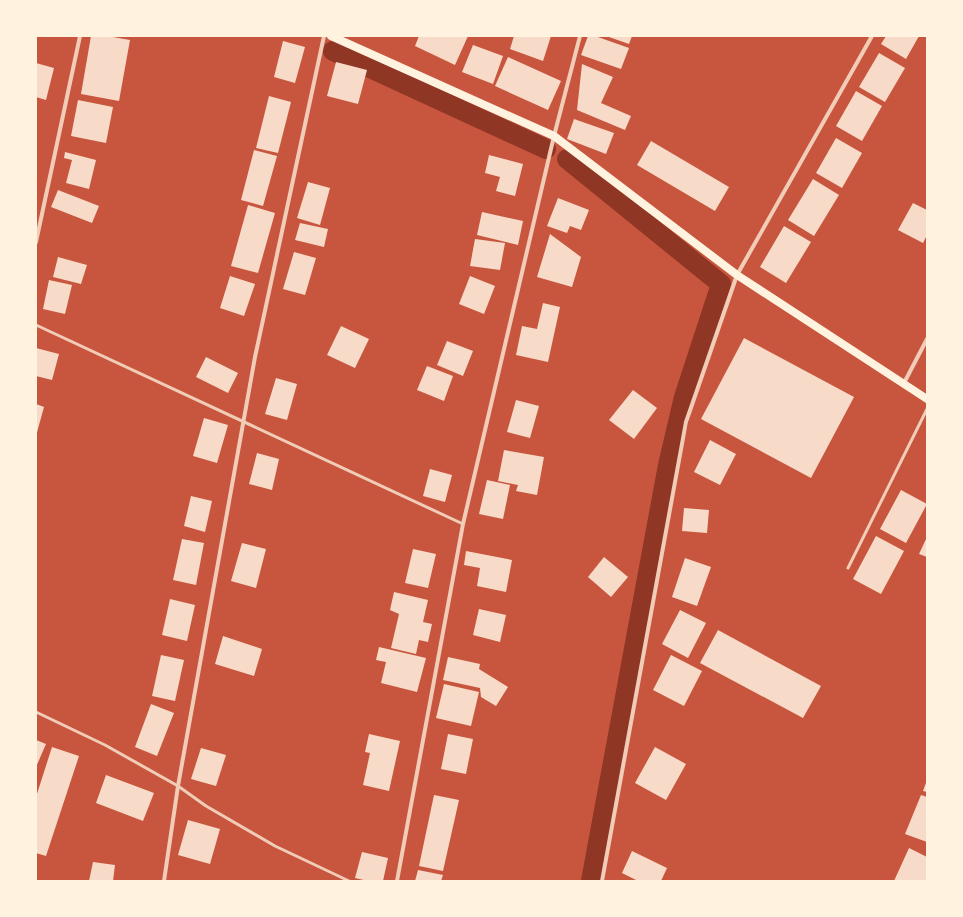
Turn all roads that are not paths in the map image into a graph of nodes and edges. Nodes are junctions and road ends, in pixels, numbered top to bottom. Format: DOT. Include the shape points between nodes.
graph roads {
  1 [pos="80,36"];
  2 [pos="324,36"];
  3 [pos="331,36"];
  4 [pos="580,36"];
  5 [pos="872,36"];
  6 [pos="554,136"];
  7 [pos="36,242"];
  8 [pos="737,275"];
  9 [pos="36,325"];
  10 [pos="927,339"];
  11 [pos="904,383"];
  12 [pos="927,399"];
  13 [pos="927,410"];
  14 [pos="243,422"];
  15 [pos="463,524"];
  16 [pos="848,568"];
  17 [pos="36,712"];
  18 [pos="178,786"];
  19 [pos="164,881"];
  20 [pos="349,881"];
  21 [pos="396,881"];
  22 [pos="602,881"];
  1 -- 7 [label="street"];
  2 -- 14 [label="street" via="256,350"];
  3 -- 6 [label="main road"];
  4 -- 6 [label="street"];
  5 -- 8 [label="street"];
  6 -- 8 [label="main road"];
  6 -- 15 [label="street"];
  8 -- 11 [label="main road"];
  8 -- 22 [label="street" via="686,422"];
  9 -- 14 [label="lane"];
  10 -- 11 [label="street"];
  11 -- 12 [label="main road"];
  13 -- 16 [label="lane"];
  14 -- 15 [label="lane"];
  14 -- 18 [label="street"];
  15 -- 21 [label="street"];
  17 -- 18 [label="lane" via="105,745"];
  18 -- 19 [label="street"];
  18 -- 20 [label="lane" via="206,806 275,846"];
}
